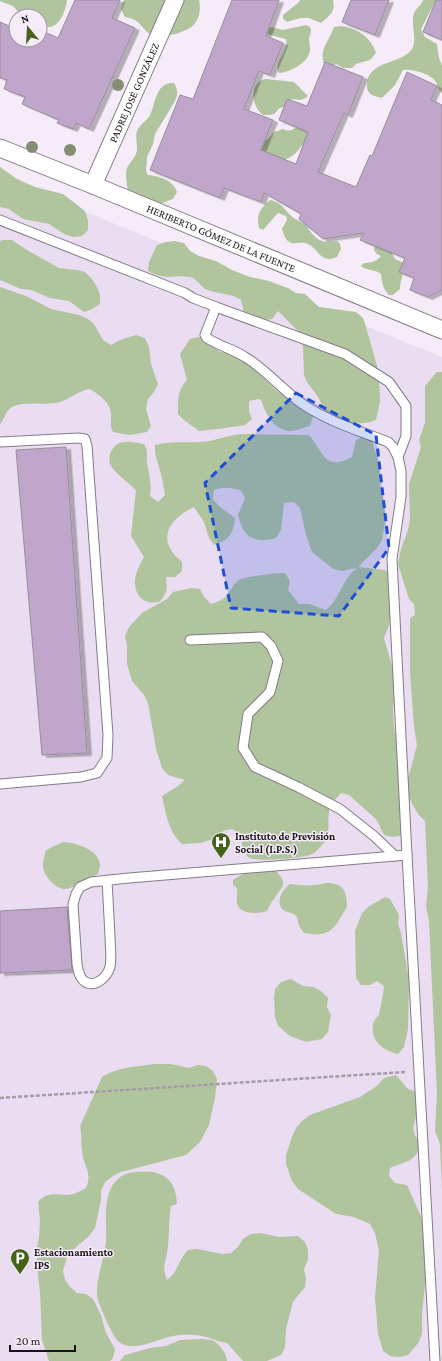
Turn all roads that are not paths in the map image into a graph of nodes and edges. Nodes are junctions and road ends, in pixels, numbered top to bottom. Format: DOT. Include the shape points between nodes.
graph roads {
  1 [pos="175,0"];
  2 [pos="0,148"];
  3 [pos="93,185"];
  4 [pos="0,220"];
  5 [pos="216,307"];
  6 [pos="442,330"];
  7 [pos="0,442"];
  8 [pos="398,457"];
  9 [pos="190,640"];
  10 [pos="0,784"];
  11 [pos="407,855"];
  12 [pos="395,856"];
  13 [pos="107,880"];
  14 [pos="435,1361"];
  1 -- 3 [label="street, PADRE JOSÉ GONZÁLEZ"];
  2 -- 3 [label="street, HERIBERTO GÓMEZ DE LA FUENTE"];
  3 -- 6 [label="street, HERIBERTO GÓMEZ DE LA FUENTE"];
  4 -- 5 [label="lane"];
  5 -- 8 [label="lane" via="205,335 207,338 245,356 304,405 331,420 388,442"];
  5 -- 8 [label="lane" via="345,354 389,382 406,406 406,436"];
  7 -- 10 [label="lane" via="85,439 108,735 107,758 97,773 81,777"];
  8 -- 11 [label="lane" via="401,497 392,559"];
  9 -- 12 [label="lane" via="262,637 272,646 278,661 270,692 248,714 243,748 254,767 340,809"];
  11 -- 12 [label="lane"];
  11 -- 14 [label="lane"];
  12 -- 13 [label="lane"];
  13 -- 13 [label="lane" via="91,882 80,887 73,904 79,973 84,981 91,983 100,982 106,977 110,967"];
}
